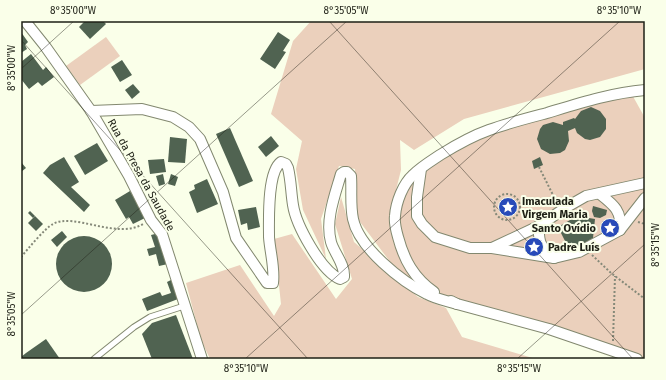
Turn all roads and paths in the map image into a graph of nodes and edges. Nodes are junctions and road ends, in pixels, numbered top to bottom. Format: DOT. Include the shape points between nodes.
graph roads {
  1 [pos="25,21"];
  2 [pos="645,90"];
  3 [pos="91,111"];
  4 [pos="539,167"];
  5 [pos="421,168"];
  6 [pos="645,184"];
  7 [pos="600,194"];
  8 [pos="645,198"];
  9 [pos="520,210"];
  10 [pos="557,214"];
  11 [pos="151,220"];
  12 [pos="540,226"];
  13 [pos="620,230"];
  14 [pos="492,248"];
  15 [pos="584,248"];
  16 [pos="21,257"];
  17 [pos="554,258"];
  18 [pos="615,276"];
  19 [pos="645,300"];
  20 [pos="457,304"];
  21 [pos="184,306"];
  22 [pos="612,350"];
  23 [pos="94,359"];
  24 [pos="202,359"];
  25 [pos="637,359"];
  1 -- 3 [label="street, Rua da Presa da Saudade"];
  2 -- 5 [label="street" via="591,99 490,130 452,148"];
  3 -- 11 [label="street, Rua da Presa da Saudade"];
  3 -- 20 [label="street" via="142,109 173,117 189,127 200,140 223,192 236,238 267,283 273,283 274,274 269,237 271,182 274,171 281,162 288,168 293,206 307,240 335,276 344,277 344,271 331,242 330,214 341,174 347,172 351,176 352,218 356,229 377,257 400,278 428,295"];
  4 -- 10 [label="path"];
  5 -- 14 [label="street" via="417,216 422,224 435,237 451,243 470,248"];
  5 -- 20 [label="street" via="412,175 405,186 395,216 401,248 409,265 425,286"];
  6 -- 7 [label="street"];
  7 -- 10 [label="street" via="586,196"];
  7 -- 13 [label="street" via="612,204 621,218"];
  8 -- 13 [label="street"];
  9 -- 9 [label="path" via="517,199 510,194 501,196 495,202 494,211 503,220 516,218"];
  9 -- 10 [label="path"];
  10 -- 12 [label="street"];
  11 -- 16 [label="path" via="138,227 116,229 63,220 52,224"];
  11 -- 21 [label="street, Rua da Presa da Saudade" via="162,234"];
  12 -- 14 [label="street"];
  12 -- 17 [label="street" via="543,248"];
  13 -- 15 [label="street"];
  14 -- 17 [label="street"];
  15 -- 17 [label="street" via="579,252"];
  15 -- 18 [label="path"];
  18 -- 19 [label="path"];
  18 -- 22 [label="path"];
  20 -- 22 [label="street" via="549,329"];
  21 -- 23 [label="lane" via="150,316"];
  21 -- 24 [label="street, Rua da Presa da Saudade"];
  22 -- 25 [label="street"];
}
